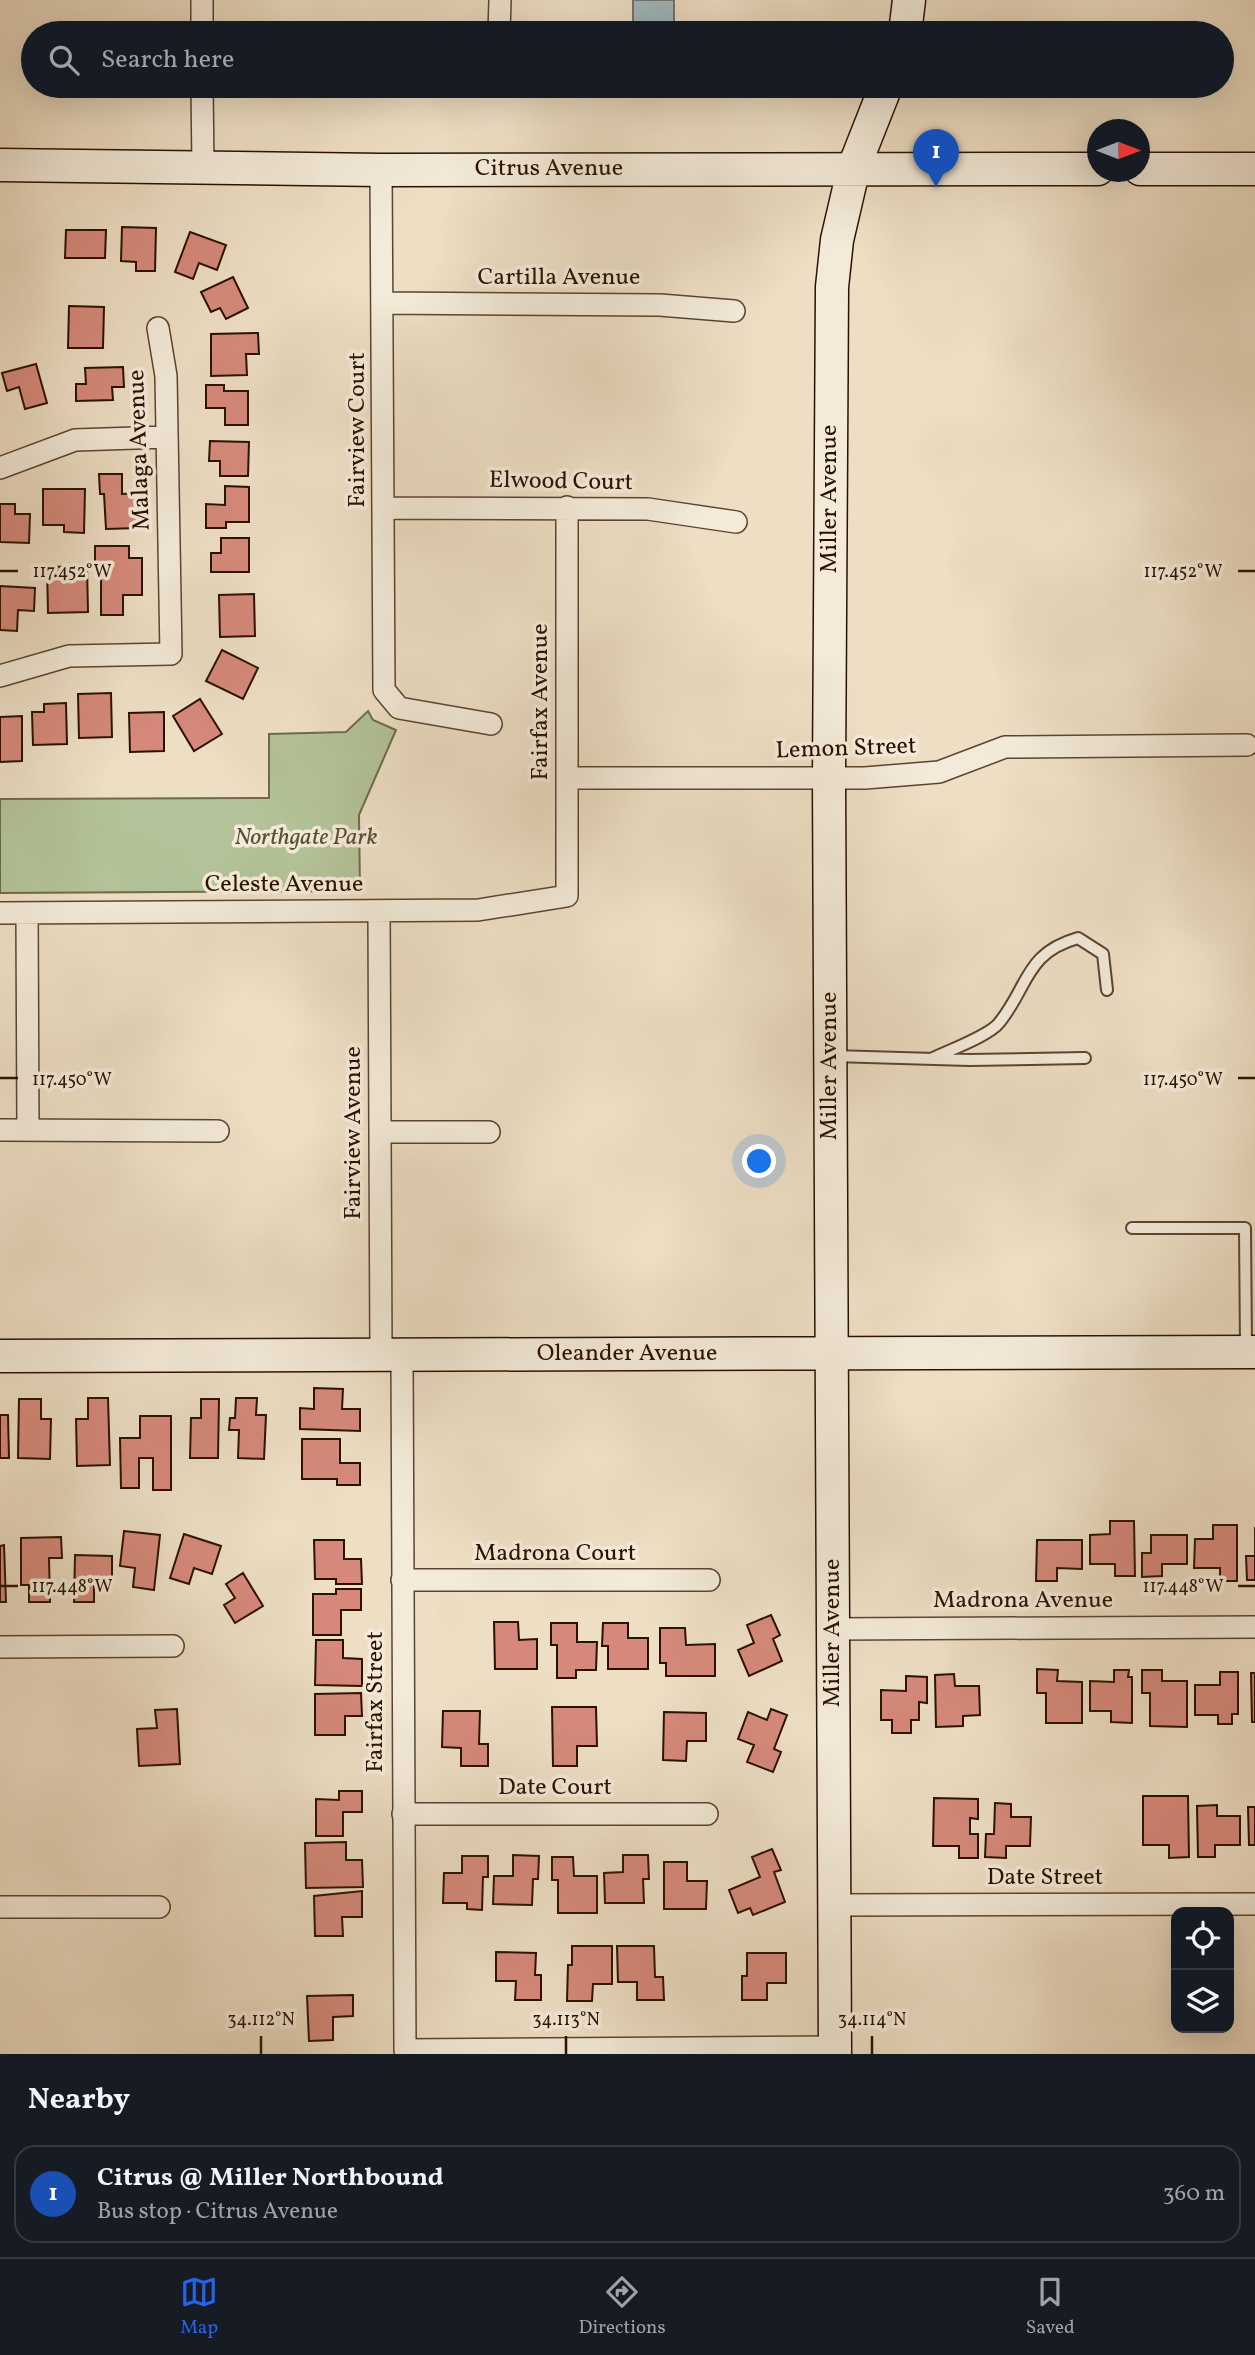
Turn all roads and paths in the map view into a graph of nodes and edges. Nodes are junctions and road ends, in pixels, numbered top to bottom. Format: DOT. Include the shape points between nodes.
graph roads {
  1 [pos="202,0"];
  2 [pos="500,0"];
  3 [pos="909,0"];
  4 [pos="202,21"];
  5 [pos="499,21"];
  6 [pos="906,21"];
  7 [pos="202,98"];
  8 [pos="881,98"];
  9 [pos="0,165"];
  10 [pos="203,167"];
  11 [pos="854,167"];
  12 [pos="1087,169"];
  13 [pos="1150,169"];
  14 [pos="1255,169"];
  15 [pos="381,170"];
  16 [pos="383,303"];
  17 [pos="734,311"];
  18 [pos="158,328"];
  19 [pos="166,437"];
  20 [pos="0,468"];
  21 [pos="567,507"];
  22 [pos="385,508"];
  23 [pos="736,522"];
  24 [pos="0,676"];
  25 [pos="491,724"];
  26 [pos="1247,745"];
  27 [pos="568,778"];
  28 [pos="829,778"];
  29 [pos="567,897"];
  30 [pos="379,911"];
  31 [pos="0,913"];
  32 [pos="27,913"];
  33 [pos="1107,990"];
  34 [pos="830,1056"];
  35 [pos="1085,1058"];
  36 [pos="931,1059"];
  37 [pos="0,1130"];
  38 [pos="28,1130"];
  39 [pos="218,1131"];
  40 [pos="380,1132"];
  41 [pos="489,1132"];
  42 [pos="1132,1228"];
  43 [pos="1251,1352"];
  44 [pos="831,1353"];
  45 [pos="392,1355"];
  46 [pos="0,1356"];
  47 [pos="402,1580"];
  48 [pos="709,1580"];
  49 [pos="1255,1627"];
  50 [pos="833,1629"];
  51 [pos="173,1646"];
  52 [pos="0,1647"];
  53 [pos="403,1814"];
  54 [pos="707,1814"];
  55 [pos="1255,1904"];
  56 [pos="835,1905"];
  57 [pos="0,1907"];
  58 [pos="159,1907"];
  59 [pos="835,2051"];
  1 -- 4 [label="street"];
  2 -- 5 [label="street"];
  3 -- 6 [label="street"];
  7 -- 10 [label="street"];
  8 -- 11 [label="street, Miller Avenue"];
  9 -- 10 [label="street, Citrus Avenue"];
  10 -- 15 [label="street, Citrus Avenue"];
  11 -- 12 [label="street, Citrus Avenue"];
  11 -- 15 [label="street, Citrus Avenue"];
  11 -- 28 [label="street, Miller Avenue" via="837,240 832,287"];
  13 -- 14 [label="street"];
  15 -- 16 [label="street, Fairview Court"];
  16 -- 17 [label="street, Cartilla Avenue" via="660,305"];
  16 -- 22 [label="street, Fairview Court"];
  18 -- 19 [label="street, Malaga Avenue" via="166,376"];
  19 -- 20 [label="street" via="75,440"];
  19 -- 24 [label="street, Malaga Avenue" via="171,654 69,656"];
  21 -- 22 [label="street, Elwood Court"];
  21 -- 23 [label="street, Elwood Court" via="648,509"];
  21 -- 27 [label="street, Fairfax Avenue"];
  22 -- 25 [label="street, Fairview Court" via="384,690 399,708"];
  26 -- 28 [label="street, Lemon Street" via="1005,747 939,772"];
  27 -- 28 [label="street, Lemon Street"];
  27 -- 29 [label="street, Fairfax Avenue"];
  28 -- 34 [label="street, Miller Avenue"];
  29 -- 30 [label="street, Celeste Avenue" via="478,910"];
  30 -- 32 [label="street, Celeste Avenue"];
  30 -- 40 [label="street, Fairview Avenue"];
  31 -- 32 [label="street, Celeste Avenue"];
  32 -- 38 [label="street"];
  33 -- 36 [label="lane" via="1103,954 1078,938 1061,943 1045,951 998,1026"];
  34 -- 36 [label="lane"];
  34 -- 44 [label="street, Miller Avenue"];
  35 -- 36 [label="lane"];
  37 -- 38 [label="street"];
  38 -- 39 [label="street"];
  40 -- 41 [label="street"];
  40 -- 45 [label="street, Fairview Avenue"];
  42 -- 43 [label="lane" via="1245,1228"];
  43 -- 44 [label="street, Oleander Avenue"];
  44 -- 45 [label="street, Oleander Avenue"];
  44 -- 50 [label="street, Miller Avenue"];
  45 -- 46 [label="street, Oleander Avenue"];
  45 -- 47 [label="street, Fairfax Street"];
  47 -- 48 [label="street, Madrona Court"];
  47 -- 53 [label="street, Fairfax Street"];
  49 -- 50 [label="street, Madrona Avenue"];
  50 -- 56 [label="street, Miller Avenue"];
  51 -- 52 [label="street"];
  53 -- 54 [label="street, Date Court"];
  53 -- 59 [label="street, Fairfax Street" via="405,2050"];
  55 -- 56 [label="street, Date Street"];
  56 -- 59 [label="street, Miller Avenue"];
  57 -- 58 [label="street"];
}
